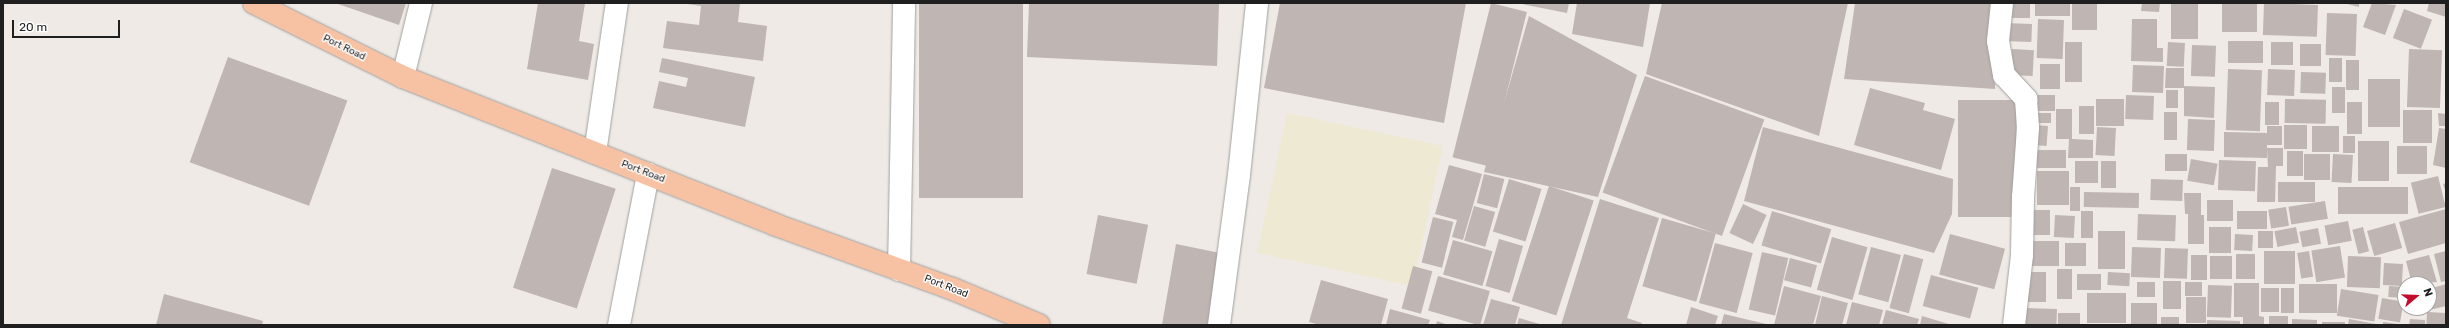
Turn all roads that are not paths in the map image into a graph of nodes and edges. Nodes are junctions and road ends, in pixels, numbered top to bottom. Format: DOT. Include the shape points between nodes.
graph roads {
  1 [pos="254,3"];
  2 [pos="421,3"];
  3 [pos="617,3"];
  4 [pos="904,3"];
  5 [pos="1257,3"];
  6 [pos="2002,3"];
  7 [pos="403,77"];
  8 [pos="595,153"];
  9 [pos="648,174"];
  10 [pos="899,270"];
  11 [pos="619,325"];
  12 [pos="1039,325"];
  13 [pos="1219,325"];
  14 [pos="2014,325"];
  1 -- 7 [label="main road, Port Road"];
  2 -- 7 [label="street"];
  3 -- 8 [label="street"];
  4 -- 10 [label="street"];
  5 -- 13 [label="street" via="1239,175"];
  6 -- 14 [label="street" via="1998,41 2004,75 2026,99 2028,128 2022,197 2022,255"];
  7 -- 8 [label="main road, Port Road"];
  8 -- 9 [label="main road, Port Road"];
  9 -- 10 [label="main road, Port Road"];
  9 -- 11 [label="street"];
  10 -- 12 [label="main road, Port Road"];
}
